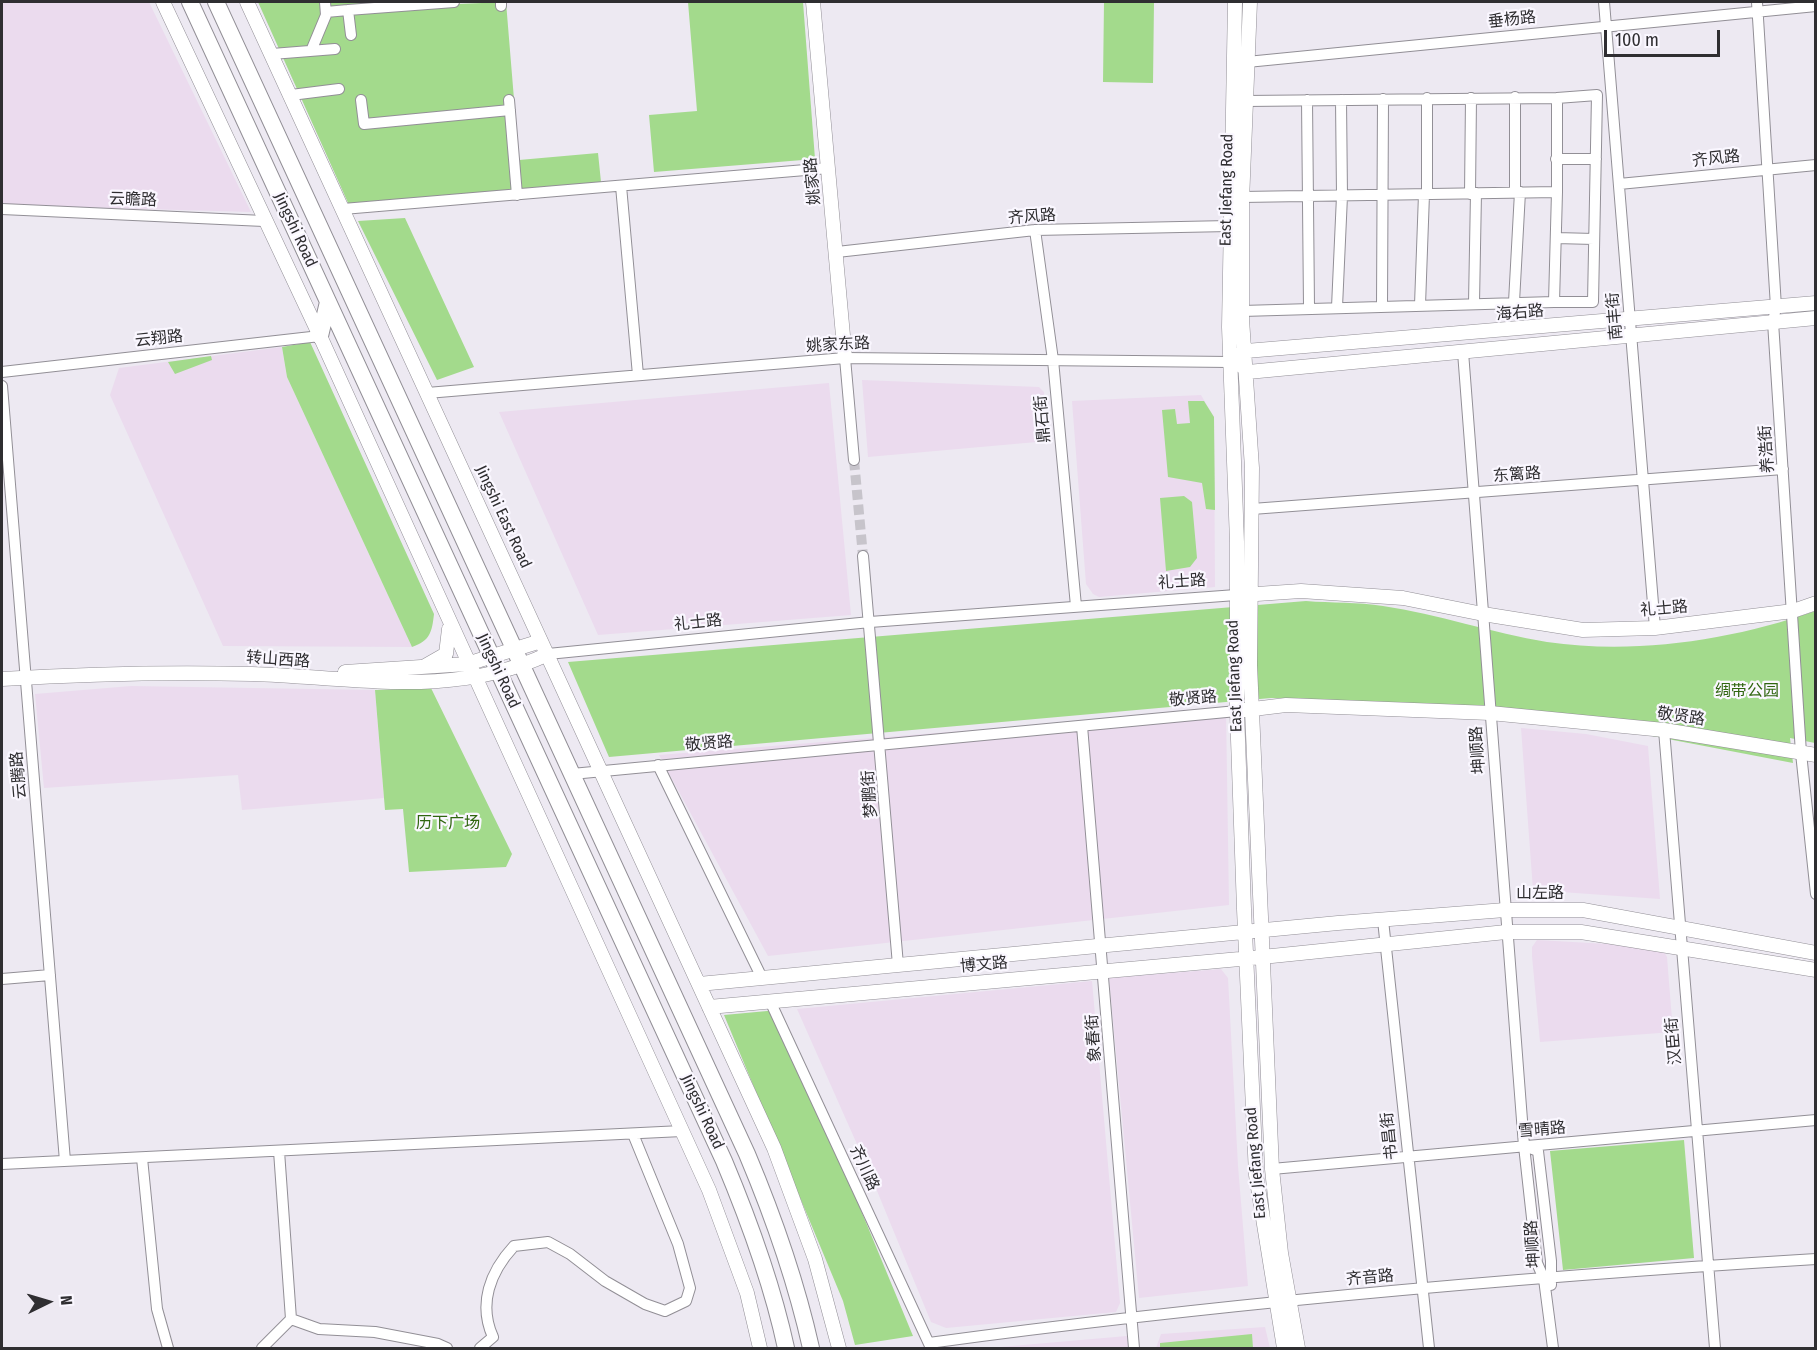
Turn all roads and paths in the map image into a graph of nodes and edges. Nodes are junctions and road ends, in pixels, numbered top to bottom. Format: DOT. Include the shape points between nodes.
graph roads {
  1 [pos="163,2"];
  2 [pos="189,2"];
  3 [pos="216,2"];
  4 [pos="247,2"];
  5 [pos="454,2"];
  6 [pos="813,2"];
  7 [pos="1235,2"];
  8 [pos="1250,2"];
  9 [pos="1604,2"];
  10 [pos="1758,6"];
  11 [pos="1815,6"];
  12 [pos="325,7"];
  13 [pos="348,10"];
  14 [pos="1606,26"];
  15 [pos="351,34"];
  16 [pos="335,48"];
  17 [pos="311,51"];
  18 [pos="272,54"];
  19 [pos="1246,62"];
  20 [pos="339,89"];
  21 [pos="291,95"];
  22 [pos="1515,97"];
  23 [pos="1427,98"];
  24 [pos="1471,98"];
  25 [pos="1557,98"];
  26 [pos="1341,99"];
  27 [pos="1383,99"];
  28 [pos="361,100"];
  29 [pos="1307,100"];
  30 [pos="1245,101"];
  31 [pos="1557,159"];
  32 [pos="1596,159"];
  33 [pos="1815,165"];
  34 [pos="829,168"];
  35 [pos="1768,169"];
  36 [pos="1619,184"];
  37 [pos="621,186"];
  38 [pos="1517,192"];
  39 [pos="1557,192"];
  40 [pos="1473,193"];
  41 [pos="1426,194"];
  42 [pos="517,195"];
  43 [pos="1383,195"];
  44 [pos="1308,196"];
  45 [pos="1342,196"];
  46 [pos="1242,197"];
  47 [pos="2,209"];
  48 [pos="343,209"];
  49 [pos="264,220"];
  50 [pos="1229,226"];
  51 [pos="1035,230"];
  52 [pos="1556,238"];
  53 [pos="1594,239"];
  54 [pos="837,252"];
  55 [pos="328,302"];
  56 [pos="1515,302"];
  57 [pos="1474,303"];
  58 [pos="1554,303"];
  59 [pos="1815,303"];
  60 [pos="1420,305"];
  61 [pos="1382,306"];
  62 [pos="1309,307"];
  63 [pos="1337,307"];
  64 [pos="1776,307"];
  65 [pos="1242,310"];
  66 [pos="1815,318"];
  67 [pos="1630,319"];
  68 [pos="1773,322"];
  69 [pos="1631,335"];
  70 [pos="320,336"];
  71 [pos="1246,351"];
  72 [pos="1463,352"];
  73 [pos="845,358"];
  74 [pos="1053,360"];
  75 [pos="1230,362"];
  76 [pos="2,372"];
  77 [pos="1248,372"];
  78 [pos="638,375"];
  79 [pos="2,386"];
  80 [pos="428,393"];
  81 [pos="854,460"];
  82 [pos="1783,469"];
  83 [pos="1643,482"];
  84 [pos="1474,493"];
  85 [pos="1252,509"];
  86 [pos="863,556"];
  87 [pos="1243,595"];
  88 [pos="1815,603"];
  89 [pos="1076,606"];
  90 [pos="1793,611"];
  91 [pos="1483,614"];
  92 [pos="870,622"];
  93 [pos="449,624"];
  94 [pos="1655,628"];
  95 [pos="541,641"];
  96 [pos="514,650"];
  97 [pos="548,654"];
  98 [pos="491,657"];
  99 [pos="467,664"];
  100 [pos="523,667"];
  101 [pos="419,669"];
  102 [pos="2,670"];
  103 [pos="25,673"];
  104 [pos="500,673"];
  105 [pos="2,679"];
  106 [pos="474,679"];
  107 [pos="1252,709"];
  108 [pos="1237,711"];
  109 [pos="1490,713"];
  110 [pos="1082,726"];
  111 [pos="1664,730"];
  112 [pos="881,744"];
  113 [pos="1808,754"];
  114 [pos="658,765"];
  115 [pos="600,771"];
  116 [pos="572,774"];
  117 [pos="1815,894"];
  118 [pos="1504,910"];
  119 [pos="1383,921"];
  120 [pos="1680,927"];
  121 [pos="1261,930"];
  122 [pos="1245,932"];
  123 [pos="1506,932"];
  124 [pos="1385,943"];
  125 [pos="1101,945"];
  126 [pos="1682,946"];
  127 [pos="1815,953"];
  128 [pos="1247,957"];
  129 [pos="1262,957"];
  130 [pos="898,965"];
  131 [pos="1103,970"];
  132 [pos="1815,970"];
  133 [pos="50,975"];
  134 [pos="762,978"];
  135 [pos="2,979"];
  136 [pos="699,984"];
  137 [pos="770,1001"];
  138 [pos="709,1007"];
  139 [pos="1815,1120"];
  140 [pos="682,1131"];
  141 [pos="1697,1131"];
  142 [pos="633,1134"];
  143 [pos="1524,1146"];
  144 [pos="279,1151"];
  145 [pos="1407,1157"];
  146 [pos="142,1158"];
  147 [pos="65,1161"];
  148 [pos="2,1164"];
  149 [pos="1272,1169"];
  150 [pos="1815,1259"];
  151 [pos="1708,1264"];
  152 [pos="1547,1279"];
  153 [pos="1422,1289"];
  154 [pos="1282,1301"];
  155 [pos="1130,1316"];
  156 [pos="291,1320"];
  157 [pos="930,1346"];
  158 [pos="168,1348"];
  159 [pos="262,1348"];
  160 [pos="447,1348"];
  161 [pos="480,1348"];
  162 [pos="760,1348"];
  163 [pos="786,1348"];
  164 [pos="811,1348"];
  165 [pos="839,1348"];
  166 [pos="1134,1348"];
  167 [pos="1284,1348"];
  168 [pos="1298,1348"];
  169 [pos="1429,1348"];
  170 [pos="1553,1348"];
  171 [pos="1560,1348"];
  172 [pos="1714,1348"];
  1 -- 49 [label="main road, Jingshi Road"];
  2 -- 55 [label="highway, Jingshi Road"];
  3 -- 96 [label="highway, Jingshi Road"];
  4 -- 18 [label="main road"];
  5 -- 13 [label="street"];
  6 -- 34 [label="main road, 姚家路"];
  7 -- 50 [label="main road, East Jiefang Road"];
  8 -- 19 [label="main road, East Jiefang Road"];
  9 -- 14 [label="street, 南丰街"];
  10 -- 11 [label="street, 垂杨路"];
  10 -- 14 [label="street, 垂杨路"];
  10 -- 35 [label="street, 养浩街"];
  12 -- 13 [label="street"];
  12 -- 17 [label="street"];
  13 -- 15 [label="street"];
  14 -- 19 [label="street, 垂杨路"];
  14 -- 36 [label="street, 南丰街"];
  16 -- 17 [label="street"];
  17 -- 18 [label="street"];
  18 -- 21 [label="main road"];
  19 -- 30 [label="main road, East Jiefang Road"];
  20 -- 21 [label="street"];
  21 -- 48 [label="main road"];
  22 -- 24 [label="street"];
  22 -- 25 [label="street"];
  22 -- 38 [label="street"];
  23 -- 24 [label="street"];
  23 -- 27 [label="street"];
  23 -- 41 [label="street"];
  24 -- 40 [label="street"];
  25 -- 31 [label="street"];
  25 -- 32 [label="street" via="1597,95"];
  26 -- 27 [label="street"];
  26 -- 29 [label="street"];
  26 -- 45 [label="street"];
  27 -- 43 [label="street"];
  28 -- 42 [label="street" via="364,124 509,105"];
  29 -- 30 [label="street"];
  29 -- 44 [label="street"];
  30 -- 46 [label="main road, East Jiefang Road"];
  31 -- 32 [label="street"];
  31 -- 39 [label="street"];
  32 -- 53 [label="street"];
  33 -- 35 [label="street, 齐风路"];
  34 -- 37 [label="street"];
  34 -- 54 [label="main road, 姚家路"];
  35 -- 36 [label="street, 齐风路"];
  35 -- 64 [label="street, 养浩街"];
  36 -- 67 [label="street, 南丰街"];
  37 -- 42 [label="street"];
  37 -- 78 [label="street"];
  38 -- 39 [label="street"];
  38 -- 40 [label="street"];
  38 -- 56 [label="street"];
  39 -- 52 [label="street"];
  40 -- 41 [label="street"];
  40 -- 57 [label="street"];
  41 -- 43 [label="street"];
  41 -- 60 [label="street"];
  42 -- 48 [label="street"];
  43 -- 45 [label="street"];
  43 -- 61 [label="street"];
  44 -- 45 [label="street"];
  44 -- 46 [label="street"];
  44 -- 62 [label="street"];
  45 -- 63 [label="street"];
  46 -- 65 [label="main road, East Jiefang Road"];
  47 -- 49 [label="street, 云瞻路"];
  48 -- 80 [label="main road"];
  49 -- 70 [label="main road, Jingshi Road"];
  50 -- 51 [label="street, 齐风路"];
  50 -- 75 [label="main road, East Jiefang Road"];
  51 -- 54 [label="street, 齐风路"];
  51 -- 74 [label="street, 鼎石街"];
  52 -- 53 [label="street"];
  52 -- 58 [label="street"];
  53 -- 58 [label="street" via="1593,302"];
  54 -- 73 [label="main road, 姚家路"];
  55 -- 70 [label="highway"];
  55 -- 98 [label="highway, Jingshi Road"];
  56 -- 57 [label="street"];
  56 -- 58 [label="street"];
  57 -- 60 [label="street"];
  59 -- 64 [label="main road, 海右路"];
  60 -- 61 [label="street"];
  61 -- 63 [label="street"];
  62 -- 63 [label="street"];
  62 -- 65 [label="street"];
  64 -- 67 [label="main road, 海右路"];
  64 -- 68 [label="street, 养浩街"];
  65 -- 71 [label="main road, East Jiefang Road"];
  66 -- 68 [label="main road, 海右路"];
  67 -- 69 [label="street, 南丰街"];
  67 -- 71 [label="main road, 海右路"];
  68 -- 69 [label="main road, 海右路"];
  68 -- 82 [label="street, 养浩街"];
  69 -- 72 [label="main road, 海右路"];
  69 -- 83 [label="street, 南丰街"];
  70 -- 76 [label="street, 云翔路"];
  70 -- 93 [label="main road, Jingshi Road"];
  71 -- 75 [label="main road, 海右路"];
  71 -- 77 [label="main road, East Jiefang Road"];
  72 -- 77 [label="main road, 海右路"];
  72 -- 84 [label="street, 坤顺路"];
  73 -- 74 [label="street, 姚家东路"];
  73 -- 78 [label="street, 姚家东路"];
  73 -- 81 [label="street"];
  74 -- 75 [label="street, 姚家东路"];
  74 -- 89 [label="street, 鼎石街"];
  75 -- 77 [label="street, 姚家东路"];
  75 -- 87 [label="main road, East Jiefang Road"];
  77 -- 85 [label="main road, East Jiefang Road"];
  78 -- 80 [label="street, 姚家东路"];
  79 -- 103 [label="street, 云腾路"];
  80 -- 95 [label="main road, Jingshi East Road"];
  82 -- 83 [label="street, 东篱路"];
  82 -- 90 [label="street, 养浩街"];
  83 -- 84 [label="street, 东篱路"];
  83 -- 94 [label="street, 南丰街"];
  84 -- 85 [label="street, 东篱路"];
  84 -- 91 [label="street, 坤顺路"];
  85 -- 87 [label="main road, East Jiefang Road"];
  86 -- 92 [label="street, 梦鹏街"];
  87 -- 89 [label="street, 礼士路"];
  87 -- 91 [label="main road, 礼士路" via="1301,591 1403,598"];
  87 -- 107 [label="main road, East Jiefang Road"];
  87 -- 108 [label="main road, East Jiefang Road"];
  88 -- 90 [label="main road, 礼士路"];
  89 -- 92 [label="street, 礼士路"];
  90 -- 94 [label="main road, 礼士路"];
  90 -- 113 [label="street, 养浩街"];
  91 -- 94 [label="main road, 礼士路" via="1582,630"];
  91 -- 109 [label="street, 坤顺路"];
  92 -- 97 [label="street, 礼士路"];
  92 -- 112 [label="street, 梦鹏街"];
  93 -- 99 [label="main road, Jingshi Road"];
  93 -- 101 [label="main road" via="446,654"];
  95 -- 96 [label="main road, 转山西路"];
  95 -- 97 [label="main road, Jingshi East Road"];
  96 -- 98 [label="main road, 转山西路"];
  96 -- 100 [label="highway, Jingshi Road"];
  97 -- 100 [label="main road, 转山西路"];
  97 -- 115 [label="main road"];
  98 -- 99 [label="main road, 转山西路"];
  98 -- 104 [label="highway, Jingshi Road"];
  99 -- 101 [label="main road, 转山西路"];
  99 -- 106 [label="main road"];
  100 -- 104 [label="main road, 转山西路"];
  100 -- 116 [label="highway, Jingshi Road"];
  101 -- 103 [label="main road, 转山西路" via="361,672 212,666"];
  102 -- 103 [label="main road, 转山西路"];
  103 -- 105 [label="main road, 转山西路"];
  103 -- 106 [label="main road, 转山西路" via="232,674 365,682"];
  103 -- 133 [label="street, 云腾路"];
  104 -- 106 [label="main road, 转山西路"];
  104 -- 163 [label="highway, Jingshi Road" via="752,1226"];
  106 -- 140 [label="main road, Jingshi Road"];
  107 -- 108 [label="main road, 敬贤路"];
  107 -- 109 [label="main road, 敬贤路" via="1286,705"];
  107 -- 121 [label="main road, East Jiefang Road"];
  108 -- 110 [label="street, 敬贤路"];
  108 -- 122 [label="main road, East Jiefang Road"];
  109 -- 111 [label="main road, 敬贤路"];
  109 -- 118 [label="street, 坤顺路"];
  110 -- 112 [label="street, 敬贤路"];
  110 -- 125 [label="street, 象春街"];
  111 -- 113 [label="main road, 敬贤路"];
  111 -- 120 [label="street, 汉臣街"];
  112 -- 114 [label="street, 敬贤路"];
  112 -- 130 [label="street, 梦鹏街"];
  113 -- 117 [label="street, 养浩街"];
  114 -- 115 [label="street, 敬贤路"];
  114 -- 134 [label="street"];
  115 -- 116 [label="street, 敬贤路"];
  115 -- 136 [label="main road"];
  116 -- 164 [label="highway, Jingshi Road" via="775,1221"];
  118 -- 119 [label="main road, 山左路"];
  118 -- 120 [label="main road, 山左路" via="1583,910"];
  118 -- 123 [label="street, 坤顺路"];
  119 -- 121 [label="main road, 山左路"];
  119 -- 124 [label="street, 书昌街"];
  120 -- 126 [label="street, 汉臣街"];
  120 -- 127 [label="main road, 山左路"];
  121 -- 122 [label="main road, 山左路"];
  121 -- 129 [label="main road, East Jiefang Road"];
  122 -- 125 [label="main road, 博文路"];
  122 -- 128 [label="main road, East Jiefang Road"];
  123 -- 124 [label="main road"];
  123 -- 126 [label="main road" via="1581,932"];
  123 -- 143 [label="street, 坤顺路"];
  124 -- 129 [label="main road"];
  124 -- 145 [label="street, 书昌街"];
  125 -- 130 [label="main road, 博文路"];
  125 -- 131 [label="street, 象春街"];
  126 -- 132 [label="main road"];
  126 -- 141 [label="street, 汉臣街"];
  128 -- 129 [label="main road, 博文路"];
  128 -- 131 [label="main road, 博文路"];
  128 -- 154 [label="main road, East Jiefang Road" via="1256,1175"];
  129 -- 149 [label="main road, East Jiefang Road"];
  130 -- 134 [label="main road, 博文路"];
  131 -- 137 [label="main road, 博文路"];
  131 -- 155 [label="street, 象春街"];
  133 -- 135 [label="street"];
  133 -- 147 [label="street, 云腾路"];
  134 -- 136 [label="main road, 博文路"];
  136 -- 138 [label="main road"];
  137 -- 138 [label="main road, 博文路"];
  137 -- 157 [label="street, 齐川路"];
  138 -- 165 [label="main road" via="774,1148 815,1259"];
  139 -- 141 [label="street, 雪晴路"];
  140 -- 142 [label="street"];
  140 -- 162 [label="main road, Jingshi Road" via="730,1240"];
  141 -- 143 [label="street, 雪晴路"];
  141 -- 151 [label="street, 汉臣街"];
  142 -- 144 [label="street"];
  142 -- 161 [label="street" via="678,1244 690,1288 686,1301 665,1311 605,1281 548,1242 514,1246 499,1262 484,1306 493,1337"];
  143 -- 145 [label="street, 雪晴路"];
  143 -- 152 [label="street, 坤顺路" via="1537,1263"];
  144 -- 146 [label="street"];
  144 -- 156 [label="street"];
  145 -- 149 [label="street, 雪晴路"];
  145 -- 153 [label="street, 书昌街"];
  146 -- 147 [label="street"];
  146 -- 158 [label="street" via="157,1309"];
  147 -- 148 [label="street"];
  149 -- 154 [label="main road, East Jiefang Road"];
  150 -- 151 [label="street, 齐音路"];
  151 -- 152 [label="street, 齐音路"];
  151 -- 172 [label="street, 汉臣街"];
  152 -- 153 [label="street, 齐音路"];
  152 -- 170 [label="street, 坤顺路"];
  152 -- 171 [label="street, 坤顺路"];
  153 -- 154 [label="street, 齐音路"];
  153 -- 169 [label="street, 书昌街"];
  154 -- 155 [label="street, 齐音路"];
  154 -- 167 [label="main road, East Jiefang Road"];
  154 -- 168 [label="main road, East Jiefang Road"];
  155 -- 157 [label="street, 齐音路"];
  155 -- 166 [label="street, 象春街"];
  156 -- 159 [label="street"];
  156 -- 160 [label="street" via="319,1329 375,1332"];
}
